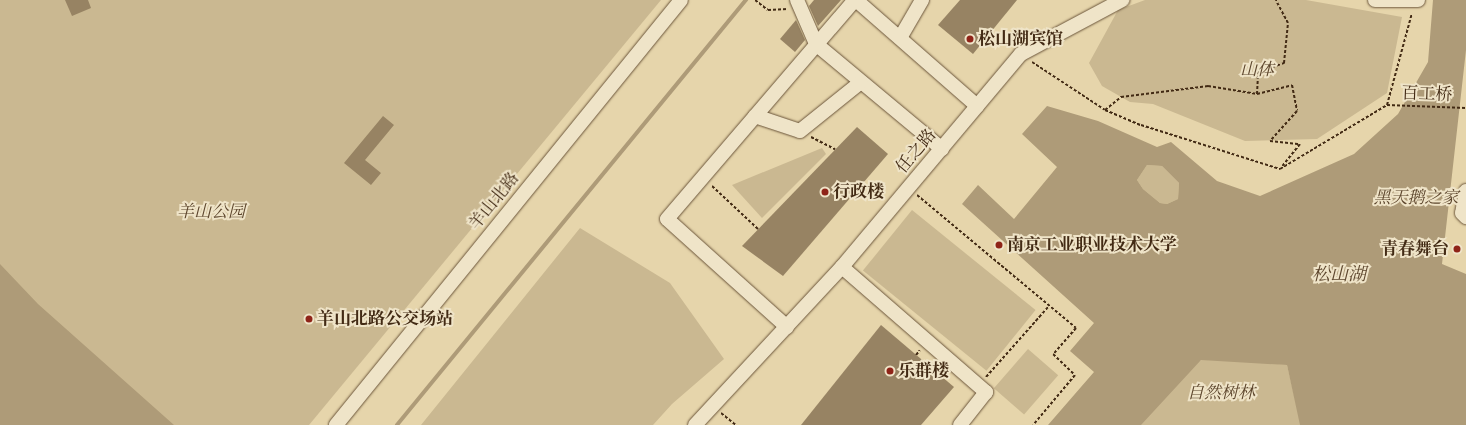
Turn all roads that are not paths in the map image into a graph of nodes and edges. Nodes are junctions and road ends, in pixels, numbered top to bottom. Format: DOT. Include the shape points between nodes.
graph roads {
  1 [pos="681,0"];
  2 [pos="855,0"];
  3 [pos="922,0"];
  4 [pos="1122,0"];
  5 [pos="1381,0"];
  6 [pos="1416,0"];
  7 [pos="799,4"];
  8 [pos="900,38"];
  9 [pos="816,44"];
  10 [pos="861,82"];
  11 [pos="977,106"];
  12 [pos="755,116"];
  13 [pos="942,149"];
  14 [pos="1466,191"];
  15 [pos="1466,217"];
  16 [pos="842,267"];
  17 [pos="787,327"];
  18 [pos="336,425"];
  19 [pos="695,425"];
  20 [pos="959,425"];
  1 -- 18 [label="street, 羊山北路"];
  2 -- 8 [label="street"];
  2 -- 9 [label="street"];
  3 -- 8 [label="street"];
  4 -- 11 [label="street, 任之路" via="1021,54"];
  5 -- 6 [label="street"];
  7 -- 9 [label="street"];
  8 -- 11 [label="street"];
  9 -- 10 [label="street"];
  9 -- 12 [label="street"];
  10 -- 12 [label="street" via="800,131"];
  10 -- 13 [label="street"];
  11 -- 13 [label="street, 任之路"];
  12 -- 17 [label="street" via="667,219"];
  13 -- 16 [label="street, 任之路"];
  14 -- 15 [label="street" via="1462,213"];
  16 -- 17 [label="street, 任之路"];
  16 -- 20 [label="street" via="986,392"];
  17 -- 19 [label="street, 任之路"];
}
